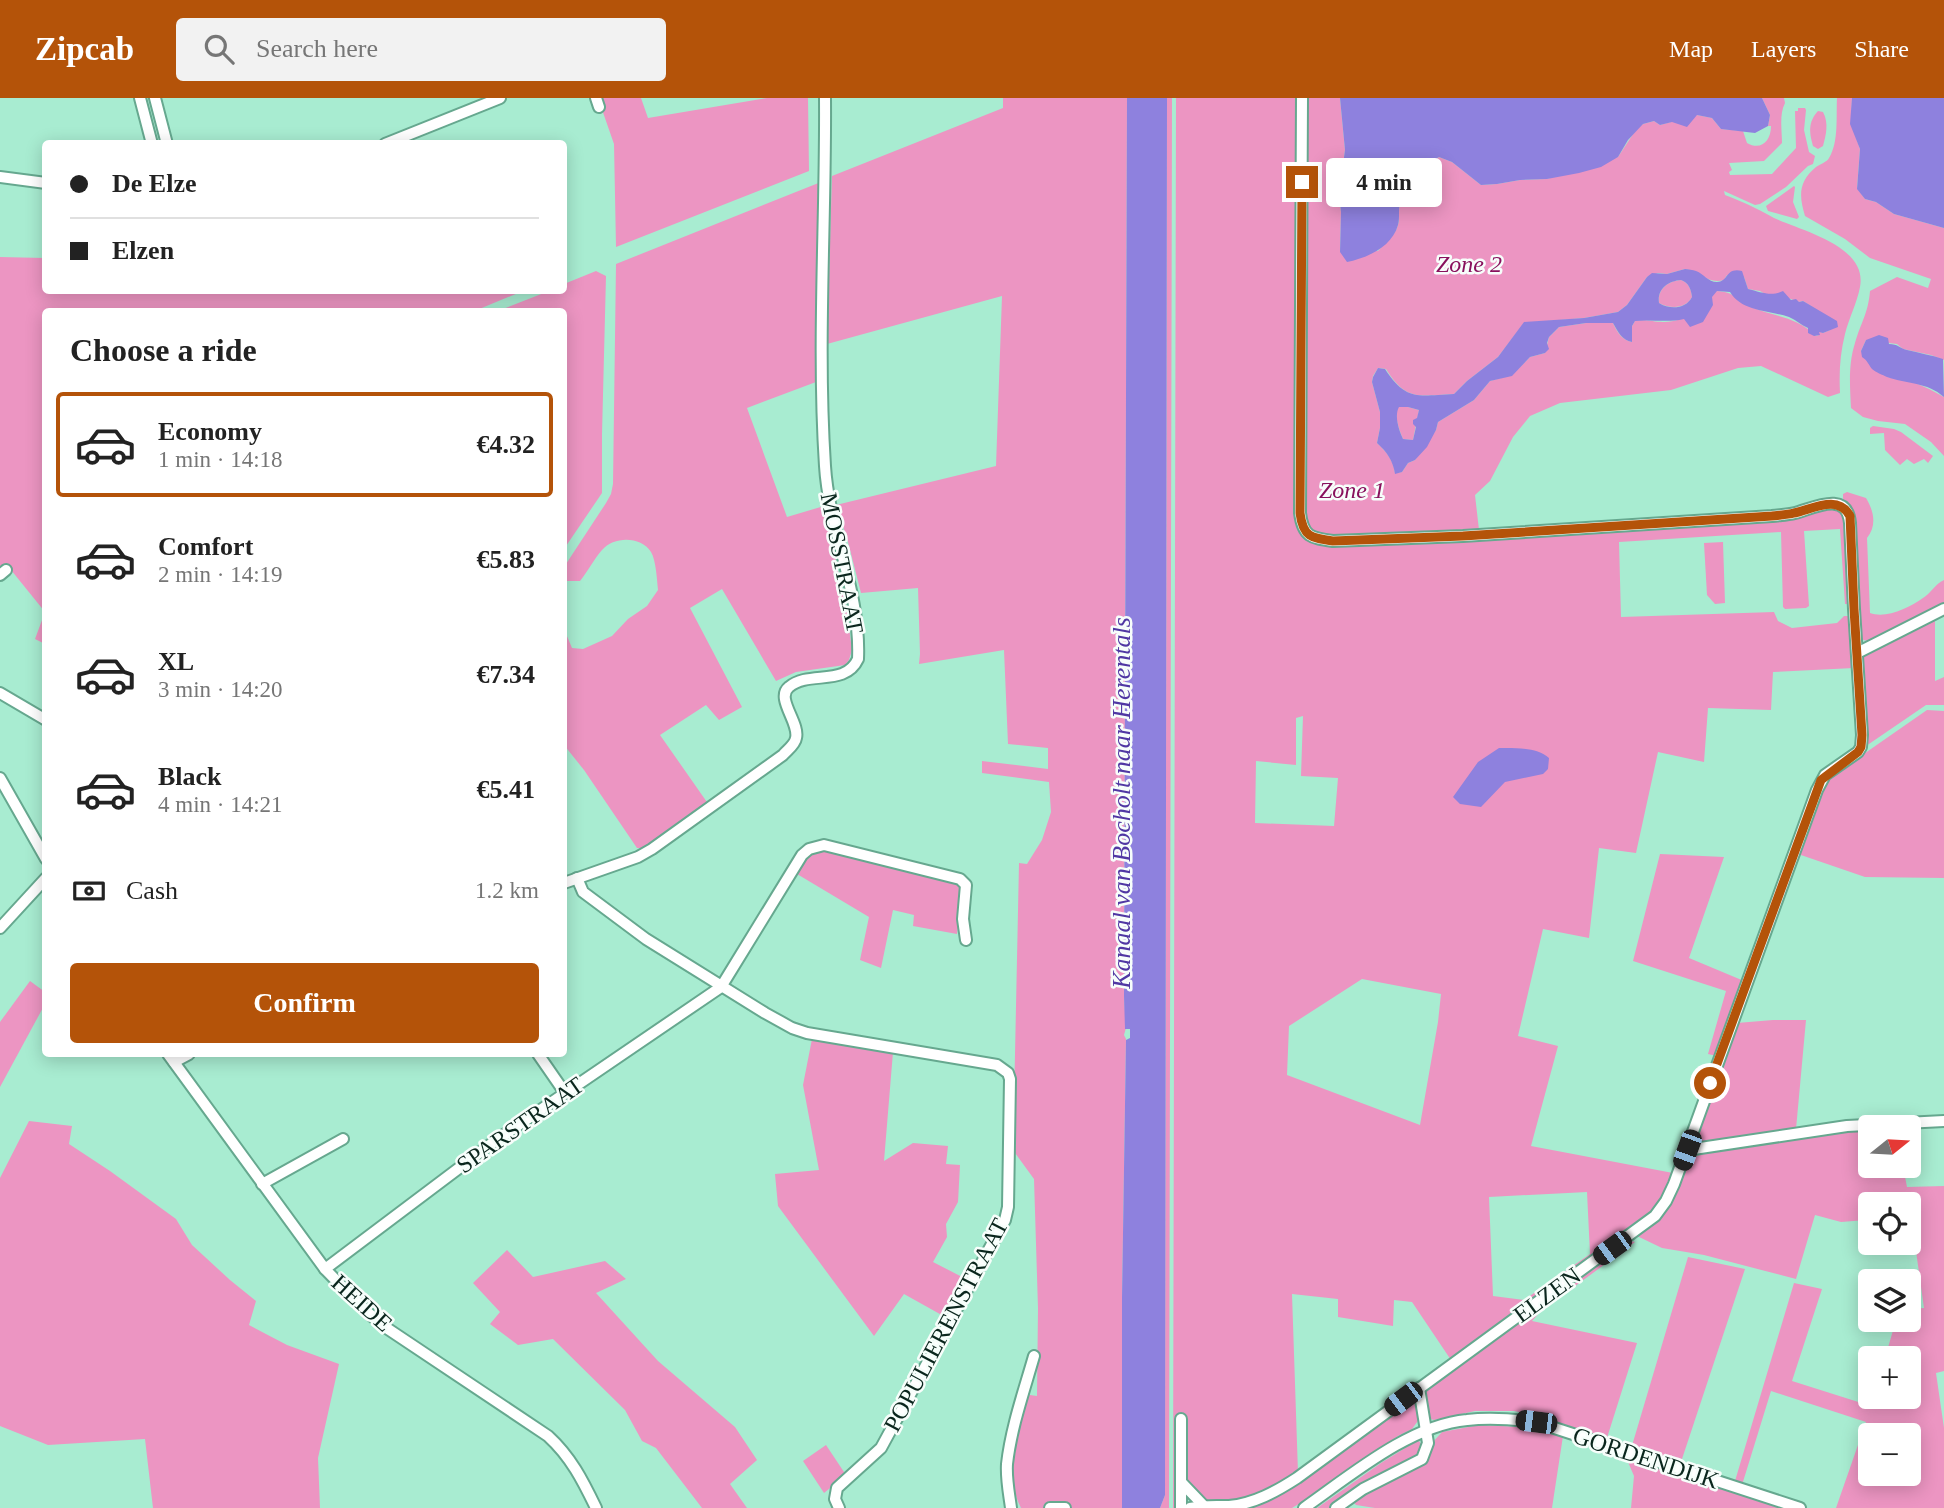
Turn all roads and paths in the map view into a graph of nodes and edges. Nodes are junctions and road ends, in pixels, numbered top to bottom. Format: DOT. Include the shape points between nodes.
graph roads {
  1 [pos="140,98"];
  2 [pos="155,98"];
  3 [pos="500,98"];
  4 [pos="825,98"];
  5 [pos="1302,98"];
  6 [pos="151,140"];
  7 [pos="166,140"];
  8 [pos="395,140"];
  9 [pos="0,177"];
  10 [pos="42,182"];
  11 [pos="1944,609"];
  12 [pos="1857,653"];
  13 [pos="0,693"];
  14 [pos="42,718"];
  15 [pos="0,778"];
  16 [pos="42,852"];
  17 [pos="577,878"];
  18 [pos="42,882"];
  19 [pos="567,882"];
  20 [pos="0,928"];
  21 [pos="966,940"];
  22 [pos="721,987"];
  23 [pos="540,1057"];
  24 [pos="171,1058"];
  25 [pos="565,1093"];
  26 [pos="1944,1121"];
  27 [pos="343,1139"];
  28 [pos="1687,1150"];
  29 [pos="262,1184"];
  30 [pos="325,1269"];
  31 [pos="1034,1356"];
  32 [pos="1419,1388"];
  33 [pos="1181,1419"];
  34 [pos="1427,1430"];
  35 [pos="1181,1482"];
  36 [pos="1203,1505"];
  37 [pos="596,1508"];
  38 [pos="839,1508"];
  39 [pos="1011,1508"];
  40 [pos="1049,1508"];
  41 [pos="1065,1508"];
  42 [pos="1181,1508"];
  43 [pos="1190,1508"];
  44 [pos="1304,1508"];
  45 [pos="1336,1508"];
  46 [pos="1800,1508"];
  1 -- 6 [label="street"];
  2 -- 7 [label="street"];
  3 -- 8 [label="street"];
  4 -- 17 [label="street, MOSSTRAAT" via="825,465 852,589 858,659 846,673 788,687 785,700 797,735 783,755 652,849"];
  5 -- 12 [label="street, ELZEN" via="1300,513 1305,533 1333,541 1463,536 1772,516 1835,503 1850,516"];
  9 -- 10 [label="street"];
  11 -- 12 [label="street"];
  12 -- 28 [label="street, ELZEN" via="1861,747 1821,780"];
  13 -- 14 [label="street"];
  15 -- 16 [label="street"];
  17 -- 19 [label="street, MOSSTRAAT"];
  17 -- 22 [label="street" via="583,892"];
  18 -- 20 [label="street"];
  21 -- 22 [label="street" via="966,885 960,879 819,846 802,855"];
  22 -- 25 [label="street, SPARSTRAAT"];
  22 -- 38 [label="street, POPULIERENSTRAAT" via="779,1022 807,1033 997,1065 1010,1079 1005,1220 881,1448 837,1488"];
  23 -- 25 [label="street"];
  24 -- 29 [label="street, HEIDE"];
  25 -- 30 [label="street, SPARSTRAAT"];
  26 -- 28 [label="street" via="1855,1125"];
  27 -- 29 [label="street"];
  28 -- 32 [label="street, ELZEN" via="1670,1193 1649,1221"];
  29 -- 30 [label="street, HEIDE"];
  30 -- 37 [label="street, HEIDE" via="388,1329 548,1436 577,1469"];
  31 -- 39 [label="street" via="1007,1463"];
  32 -- 34 [label="street"];
  32 -- 36 [label="street, ELZEN" via="1279,1489 1232,1506"];
  33 -- 35 [label="street"];
  34 -- 44 [label="street, GORDENDIJK" via="1400,1442"];
  34 -- 45 [label="street" via="1422,1460"];
  34 -- 46 [label="street, GORDENDIJK" via="1465,1420 1536,1422"];
  35 -- 36 [label="street"];
  35 -- 42 [label="street"];
  36 -- 43 [label="street, ELZEN"];
  40 -- 41 [label="street"];
}
